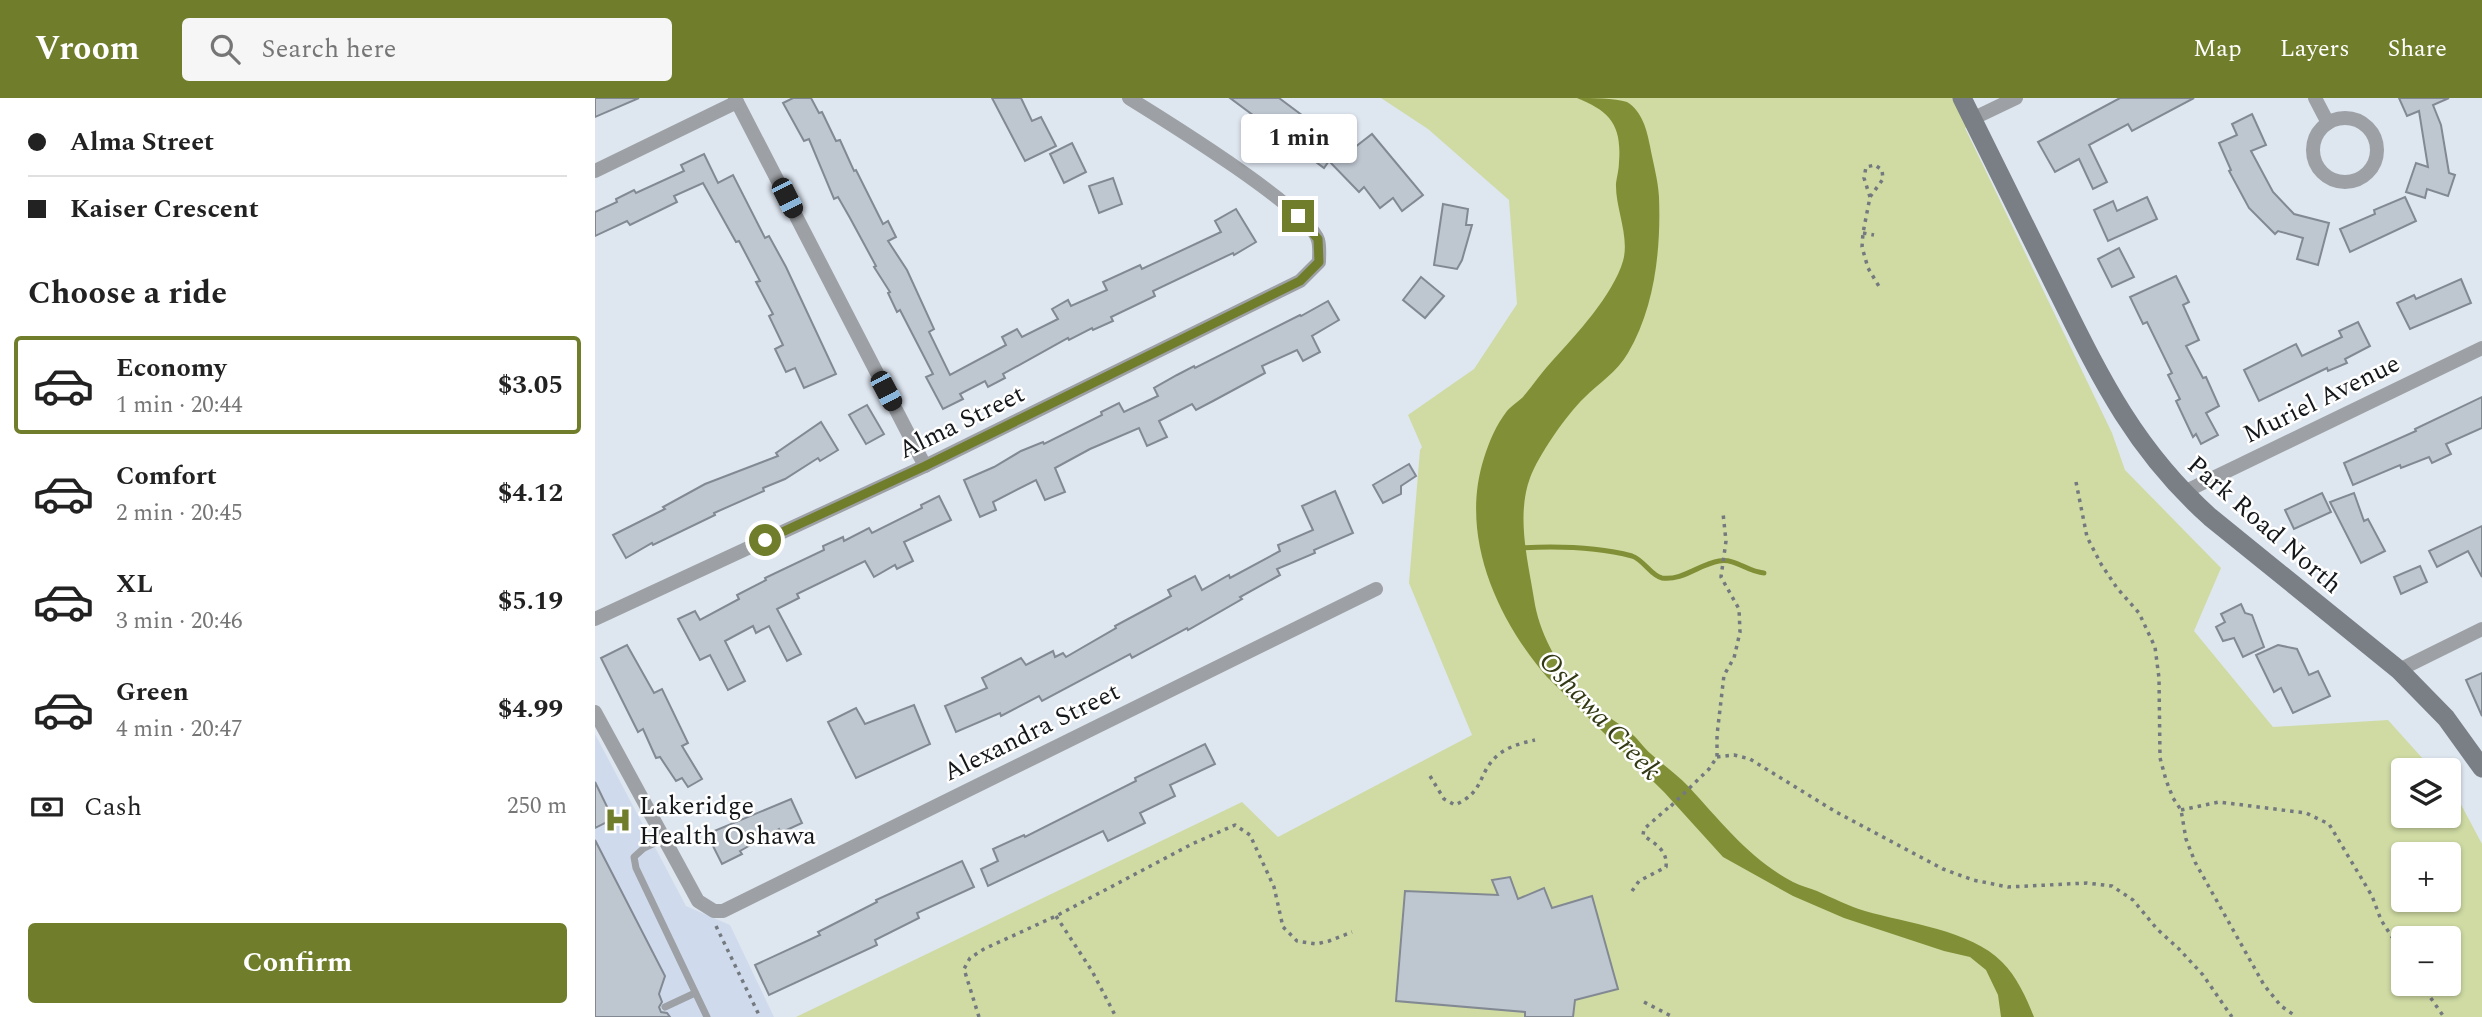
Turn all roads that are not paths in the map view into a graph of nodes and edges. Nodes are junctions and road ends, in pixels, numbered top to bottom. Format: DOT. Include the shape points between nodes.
graph roads {
  1 [pos="1129,98"];
  2 [pos="1962,98"];
  3 [pos="2016,98"];
  4 [pos="2315,98"];
  5 [pos="736,100"];
  6 [pos="1972,119"];
  7 [pos="2328,123"];
  8 [pos="595,172"];
  9 [pos="2482,348"];
  10 [pos="925,466"];
  11 [pos="2182,493"];
  12 [pos="1376,589"];
  13 [pos="595,619"];
  14 [pos="2482,629"];
  15 [pos="2399,670"];
  16 [pos="595,712"];
  17 [pos="2482,768"];
  18 [pos="663,839"];
  19 [pos="695,993"];
  20 [pos="665,1007"];
  21 [pos="707,1017"];
  1 -- 10 [label="street, Alma Street" via="1270,191 1318,239 1319,262 1300,281"];
  2 -- 6 [label="main road, Park Road North"];
  3 -- 6 [label="street"];
  4 -- 7 [label="street"];
  5 -- 8 [label="street"];
  5 -- 10 [label="street"];
  6 -- 11 [label="main road, Park Road North" via="2114,401"];
  7 -- 7 [label="street" via="2315,140 2315,162 2321,172 2340,182 2361,178 2378,154 2373,134 2367,126 2348,118"];
  9 -- 11 [label="street, Muriel Avenue"];
  10 -- 13 [label="street, Alma Street"];
  11 -- 15 [label="main road, Park Road North"];
  12 -- 18 [label="street, Alexandra Street" via="723,911 698,901"];
  14 -- 15 [label="street"];
  15 -- 17 [label="main road, Park Road North" via="2446,718"];
  16 -- 18 [label="street"];
  18 -- 19 [label="lane" via="634,857 636,868"];
  19 -- 20 [label="lane"];
  19 -- 21 [label="lane"];
}
